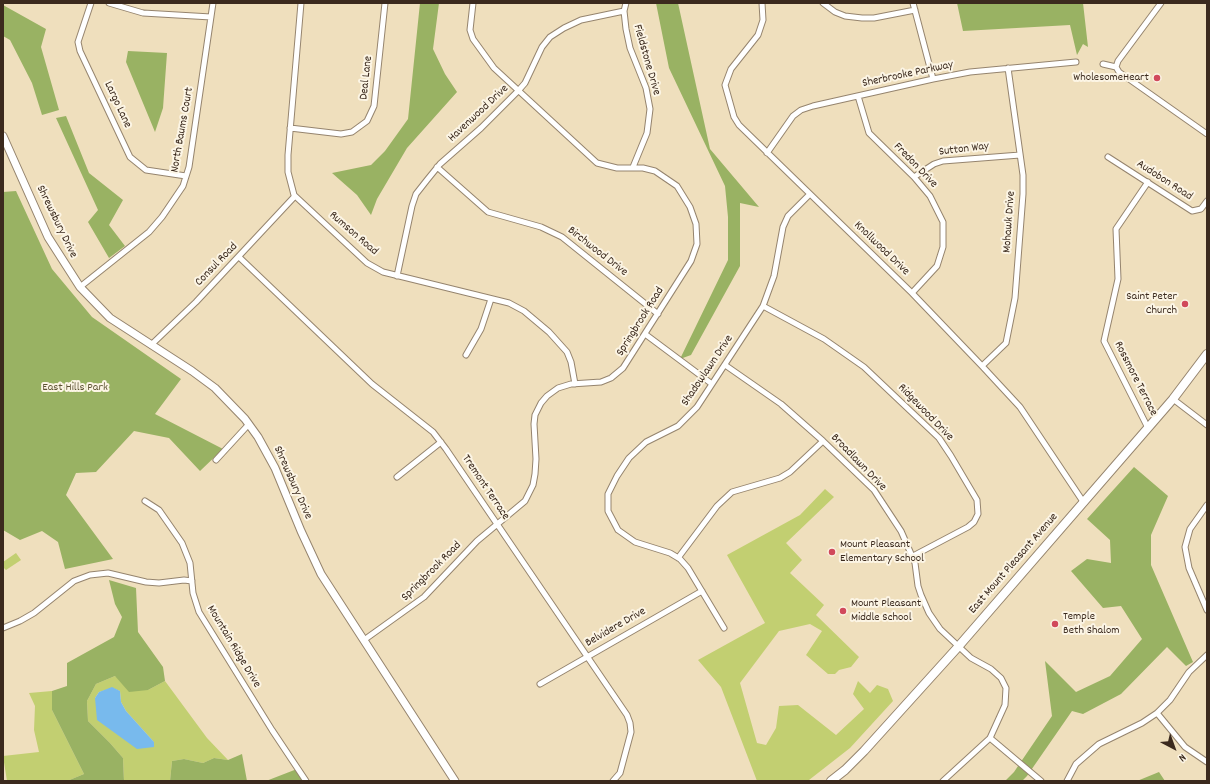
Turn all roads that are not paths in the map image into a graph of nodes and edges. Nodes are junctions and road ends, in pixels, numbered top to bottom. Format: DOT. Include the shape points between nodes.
graph roads {
  1 [pos="91,3"];
  2 [pos="109,3"];
  3 [pos="213,3"];
  4 [pos="301,3"];
  5 [pos="385,3"];
  6 [pos="473,3"];
  7 [pos="626,3"];
  8 [pos="762,3"];
  9 [pos="823,3"];
  10 [pos="913,3"];
  11 [pos="1161,3"];
  12 [pos="914,10"];
  13 [pos="624,11"];
  14 [pos="211,17"];
  15 [pos="1076,62"];
  16 [pos="1103,64"];
  17 [pos="1116,67"];
  18 [pos="1008,68"];
  19 [pos="933,79"];
  20 [pos="519,90"];
  21 [pos="858,96"];
  22 [pos="290,128"];
  23 [pos="1207,134"];
  24 [pos="3,136"];
  25 [pos="767,153"];
  26 [pos="1020,155"];
  27 [pos="1108,157"];
  28 [pos="633,167"];
  29 [pos="437,168"];
  30 [pos="186,176"];
  31 [pos="914,177"];
  32 [pos="1148,182"];
  33 [pos="810,194"];
  34 [pos="295,196"];
  35 [pos="1207,201"];
  36 [pos="239,257"];
  37 [pos="397,276"];
  38 [pos="80,287"];
  39 [pos="912,293"];
  40 [pos="491,298"];
  41 [pos="763,306"];
  42 [pos="658,314"];
  43 [pos="645,334"];
  44 [pos="151,345"];
  45 [pos="1207,354"];
  46 [pos="466,355"];
  47 [pos="725,365"];
  48 [pos="982,366"];
  49 [pos="575,384"];
  50 [pos="712,384"];
  51 [pos="1173,399"];
  52 [pos="249,424"];
  53 [pos="1207,425"];
  54 [pos="1148,428"];
  55 [pos="823,441"];
  56 [pos="441,442"];
  57 [pos="216,460"];
  58 [pos="397,477"];
  59 [pos="145,501"];
  60 [pos="1084,503"];
  61 [pos="1207,505"];
  62 [pos="497,523"];
  63 [pos="913,556"];
  64 [pos="678,558"];
  65 [pos="192,581"];
  66 [pos="702,590"];
  67 [pos="1207,610"];
  68 [pos="3,628"];
  69 [pos="724,628"];
  70 [pos="364,640"];
  71 [pos="958,647"];
  72 [pos="588,655"];
  73 [pos="1207,655"];
  74 [pos="540,684"];
  75 [pos="1157,713"];
  76 [pos="990,738"];
  77 [pos="1207,762"];
  78 [pos="306,781"];
  79 [pos="455,781"];
  80 [pos="613,781"];
  81 [pos="831,781"];
  82 [pos="943,781"];
  83 [pos="1041,781"];
  84 [pos="1067,781"];
  1 -- 30 [label="street, Largo Lane" via="80,34 79,46 130,157 146,170"];
  2 -- 14 [label="street" via="149,13"];
  3 -- 14 [label="street, North Baums Court"];
  4 -- 22 [label="street, Rumson Road"];
  5 -- 22 [label="street, Deal Lane" via="374,106 367,121 352,132 341,134"];
  6 -- 20 [label="street, Springbrook Road" via="470,30 473,39 494,68"];
  7 -- 13 [label="street, Fieldstone Drive"];
  8 -- 25 [label="street, Knollwood Drive" via="763,20 758,35 731,69 725,85 739,126"];
  9 -- 12 [label="street" via="840,14 862,18"];
  10 -- 12 [label="street"];
  11 -- 17 [label="street"];
  12 -- 19 [label="street"];
  13 -- 20 [label="street, Havenwood Drive" via="581,20 550,37"];
  13 -- 28 [label="street, Fieldstone Drive" via="630,48 646,88 650,109 647,133"];
  14 -- 30 [label="street, North Baums Court"];
  15 -- 18 [label="street, Sherbrooke Parkway"];
  16 -- 17 [label="street"];
  17 -- 23 [label="street" via="1119,72"];
  18 -- 19 [label="street, Sherbrooke Parkway"];
  18 -- 26 [label="street, Mohawk Drive"];
  19 -- 21 [label="street, Sherbrooke Parkway"];
  20 -- 28 [label="street, Springbrook Road" via="597,163 617,168"];
  20 -- 29 [label="street, Havenwood Drive"];
  21 -- 25 [label="street, Sherbrooke Parkway" via="801,110 793,116"];
  21 -- 31 [label="street, Fredon Drive" via="869,133"];
  22 -- 34 [label="street, Rumson Road" via="288,172"];
  24 -- 38 [label="main road, Shrewsbury Drive" via="48,237"];
  25 -- 33 [label="street, Knollwood Drive"];
  26 -- 31 [label="street, Sutton Way" via="943,161"];
  26 -- 48 [label="street, Mohawk Drive" via="1023,194 1010,332 1006,343"];
  27 -- 32 [label="street, Audobon Road"];
  28 -- 42 [label="street, Springbrook Road" via="655,171 677,186 690,207 696,224 695,253"];
  29 -- 37 [label="street, Havenwood Drive" via="416,194"];
  29 -- 42 [label="street, Birchwood Drive" via="488,212 541,227 562,237"];
  30 -- 38 [label="street, North Baums Court" via="174,202 149,232"];
  31 -- 39 [label="street, Fredon Drive" via="939,212 944,233 937,266"];
  32 -- 35 [label="street, Audobon Road" via="1192,211 1201,209"];
  32 -- 54 [label="street, Rossmore Terrace" via="1116,229 1118,279 1104,341"];
  33 -- 39 [label="street, Knollwood Drive"];
  33 -- 41 [label="street, Shadowlawn Drive" via="788,216 774,276"];
  34 -- 36 [label="street, Consul Road"];
  34 -- 37 [label="street, Rumson Road" via="367,263"];
  36 -- 44 [label="street, Consul Road"];
  36 -- 56 [label="street, Tremont Terrace" via="363,375 419,420"];
  37 -- 40 [label="street, Rumson Road"];
  38 -- 44 [label="main road, Shrewsbury Drive" via="110,318"];
  39 -- 48 [label="street, Knollwood Drive"];
  40 -- 46 [label="street" via="480,329"];
  40 -- 49 [label="street, Rumson Road" via="515,305 549,332 567,352"];
  41 -- 47 [label="street, Shadowlawn Drive"];
  41 -- 63 [label="street, Ridgewood Drive" via="824,338 864,367 939,438 951,456 977,500 978,514 968,527"];
  42 -- 43 [label="street, Springbrook Road"];
  43 -- 49 [label="street, Springbrook Road" via="627,364 616,375 596,384"];
  43 -- 50 [label="street"];
  44 -- 52 [label="main road, Shrewsbury Drive" via="210,384"];
  45 -- 51 [label="main road, East Mount Pleasant Avenue"];
  47 -- 50 [label="street, Shadowlawn Drive"];
  47 -- 55 [label="street, Broadlawn Drive" via="781,404"];
  48 -- 60 [label="street, Knollwood Drive" via="1020,407"];
  49 -- 62 [label="street, Springbrook Road" via="554,390 539,406 534,424 536,459 532,485 525,502"];
  50 -- 64 [label="street, Shadowlawn Drive" via="689,417 678,426 646,442 629,458 608,494 608,511 618,530 635,542 665,551"];
  51 -- 53 [label="street"];
  51 -- 54 [label="main road, East Mount Pleasant Avenue"];
  52 -- 57 [label="street"];
  52 -- 70 [label="main road, Shrewsbury Drive" via="275,468 321,574"];
  54 -- 60 [label="main road, East Mount Pleasant Avenue"];
  55 -- 63 [label="street, Broadlawn Drive" via="874,490 901,531"];
  55 -- 64 [label="street" via="780,478 732,492 717,506"];
  56 -- 58 [label="street"];
  56 -- 62 [label="street, Tremont Terrace"];
  59 -- 65 [label="street, Mountain Ridge Drive" via="159,510 182,543 190,563"];
  60 -- 71 [label="main road, East Mount Pleasant Avenue"];
  61 -- 67 [label="street" via="1190,529 1185,546 1189,568"];
  62 -- 70 [label="street, Springbrook Road" via="424,597"];
  62 -- 72 [label="street, Tremont Terrace"];
  63 -- 71 [label="street, Broadlawn Drive" via="918,586 929,613 940,629"];
  64 -- 66 [label="street, Shadowlawn Drive"];
  65 -- 68 [label="street" via="146,582 108,573 90,575 74,581 34,613"];
  65 -- 78 [label="street, Mountain Ridge Drive" via="197,609"];
  66 -- 69 [label="street, Shadowlawn Drive"];
  66 -- 72 [label="street, Belvidere Drive"];
  70 -- 79 [label="main road, Shrewsbury Drive"];
  71 -- 76 [label="street, Broadlawn Drive" via="979,664 991,669 1001,678 1006,688 1005,705"];
  71 -- 81 [label="main road, East Mount Pleasant Avenue" via="864,751"];
  72 -- 74 [label="street, Belvidere Drive"];
  72 -- 80 [label="street, Tremont Terrace" via="630,723 631,732 620,773"];
  73 -- 75 [label="street" via="1189,672 1170,700"];
  75 -- 77 [label="street" via="1185,747"];
  75 -- 84 [label="street" via="1099,744 1076,764"];
  76 -- 82 [label="street"];
  76 -- 83 [label="street"];
}
